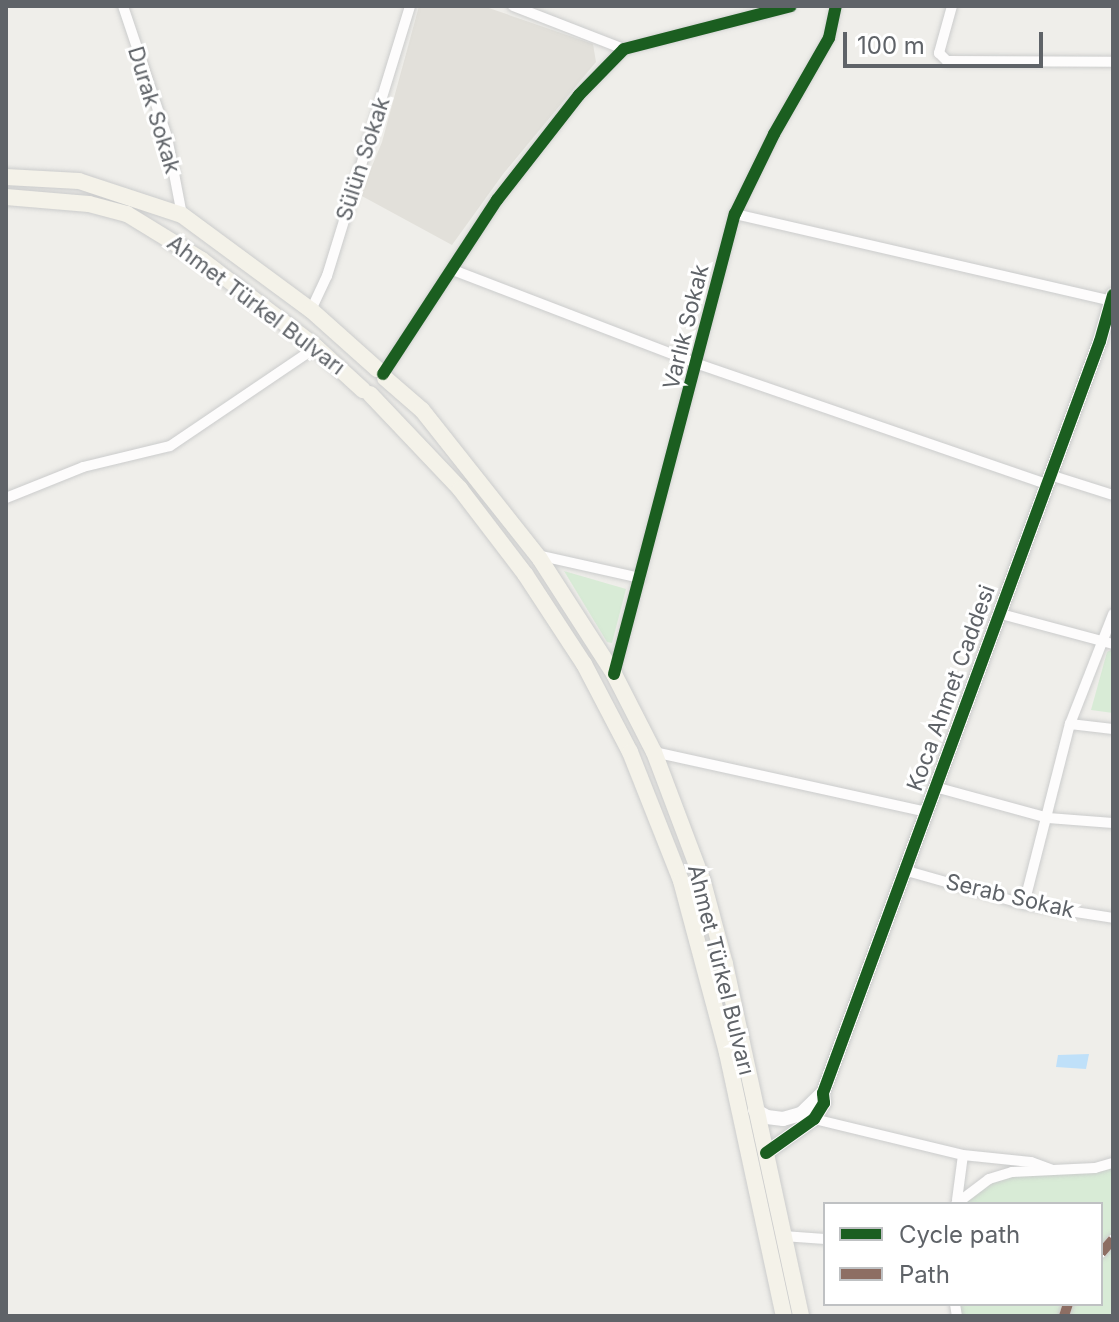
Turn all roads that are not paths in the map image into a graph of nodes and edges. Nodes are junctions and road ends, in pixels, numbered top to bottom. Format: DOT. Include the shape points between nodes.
graph roads {
  1 [pos="123,6"];
  2 [pos="410,6"];
  3 [pos="513,6"];
  4 [pos="791,6"];
  5 [pos="836,6"];
  6 [pos="952,6"];
  7 [pos="624,49"];
  8 [pos="1113,62"];
  9 [pos="6,177"];
  10 [pos="6,197"];
  11 [pos="735,214"];
  12 [pos="182,215"];
  13 [pos="453,270"];
  14 [pos="1112,298"];
  15 [pos="311,310"];
  16 [pos="1107,342"];
  17 [pos="316,347"];
  18 [pos="698,364"];
  19 [pos="382,374"];
  20 [pos="366,392"];
  21 [pos="1048,479"];
  22 [pos="1113,495"];
  23 [pos="6,498"];
  24 [pos="537,555"];
  25 [pos="640,578"];
  26 [pos="1001,614"];
  27 [pos="1113,614"];
  28 [pos="1108,644"];
  29 [pos="614,674"];
  30 [pos="1070,724"];
  31 [pos="1113,729"];
  32 [pos="654,752"];
  33 [pos="935,787"];
  34 [pos="928,812"];
  35 [pos="1048,818"];
  36 [pos="1113,823"];
  37 [pos="907,871"];
  38 [pos="1024,904"];
  39 [pos="1113,918"];
  40 [pos="755,1110"];
  41 [pos="807,1117"];
  42 [pos="766,1153"];
  43 [pos="963,1155"];
  44 [pos="1113,1163"];
  45 [pos="1053,1170"];
  46 [pos="956,1202"];
  47 [pos="783,1236"];
  48 [pos="823,1239"];
  49 [pos="784,1316"];
  50 [pos="801,1316"];
  1 -- 12 [label="street, Durak Sokak" via="167,137"];
  2 -- 15 [label="street, Sülün Sokak" via="327,276"];
  3 -- 7 [label="street"];
  4 -- 7 [label="street"];
  5 -- 11 [label="street, Varlık Sokak" via="829,38"];
  6 -- 8 [label="street" via="939,53 947,61"];
  7 -- 13 [label="street" via="579,95 497,200"];
  9 -- 12 [label="main road, Ahmet Türkel Bulvarı" via="79,181"];
  10 -- 17 [label="main road, Ahmet Türkel Bulvarı" via="89,204 127,214 202,260"];
  11 -- 14 [label="street"];
  11 -- 18 [label="street, Varlık Sokak"];
  12 -- 15 [label="main road, Ahmet Türkel Bulvarı"];
  13 -- 18 [label="street"];
  13 -- 19 [label="street"];
  14 -- 16 [label="street, Koca Ahmet Caddesi"];
  15 -- 19 [label="main road, Ahmet Türkel Bulvarı"];
  16 -- 21 [label="street, Koca Ahmet Caddesi"];
  17 -- 20 [label="main road, Ahmet Türkel Bulvarı"];
  17 -- 23 [label="street" via="170,446 83,467"];
  18 -- 21 [label="street"];
  18 -- 25 [label="street, Varlık Sokak"];
  19 -- 20 [label="main road" via="382,390"];
  19 -- 24 [label="main road, Ahmet Türkel Bulvarı" via="422,410"];
  20 -- 49 [label="main road, Ahmet Türkel Bulvarı" via="460,489 525,574 584,664 630,752 681,881 727,1053"];
  21 -- 22 [label="street"];
  21 -- 26 [label="street, Koca Ahmet Caddesi"];
  24 -- 25 [label="street"];
  24 -- 29 [label="main road, Ahmet Türkel Bulvarı"];
  25 -- 29 [label="street, Varlık Sokak"];
  26 -- 28 [label="street"];
  26 -- 33 [label="street, Koca Ahmet Caddesi"];
  27 -- 28 [label="street"];
  28 -- 30 [label="street"];
  29 -- 32 [label="main road, Ahmet Türkel Bulvarı"];
  30 -- 31 [label="street"];
  30 -- 35 [label="street"];
  32 -- 34 [label="street"];
  32 -- 40 [label="main road, Ahmet Türkel Bulvarı" via="703,882"];
  33 -- 34 [label="street, Koca Ahmet Caddesi"];
  33 -- 35 [label="street"];
  34 -- 37 [label="street, Koca Ahmet Caddesi"];
  35 -- 36 [label="street"];
  35 -- 38 [label="street"];
  37 -- 38 [label="street, Serab Sokak"];
  37 -- 41 [label="street, Koca Ahmet Caddesi" via="823,1093 824,1103"];
  38 -- 39 [label="street, Serab Sokak"];
  40 -- 41 [label="street" via="767,1117"];
  40 -- 42 [label="main road, Ahmet Türkel Bulvarı"];
  41 -- 42 [label="street"];
  41 -- 43 [label="street"];
  42 -- 47 [label="main road, Ahmet Türkel Bulvarı"];
  43 -- 45 [label="street" via="1031,1162"];
  43 -- 46 [label="street"];
  44 -- 45 [label="street"];
  45 -- 46 [label="street" via="1001,1176"];
  47 -- 48 [label="street"];
  47 -- 50 [label="main road, Ahmet Türkel Bulvarı"];
}
